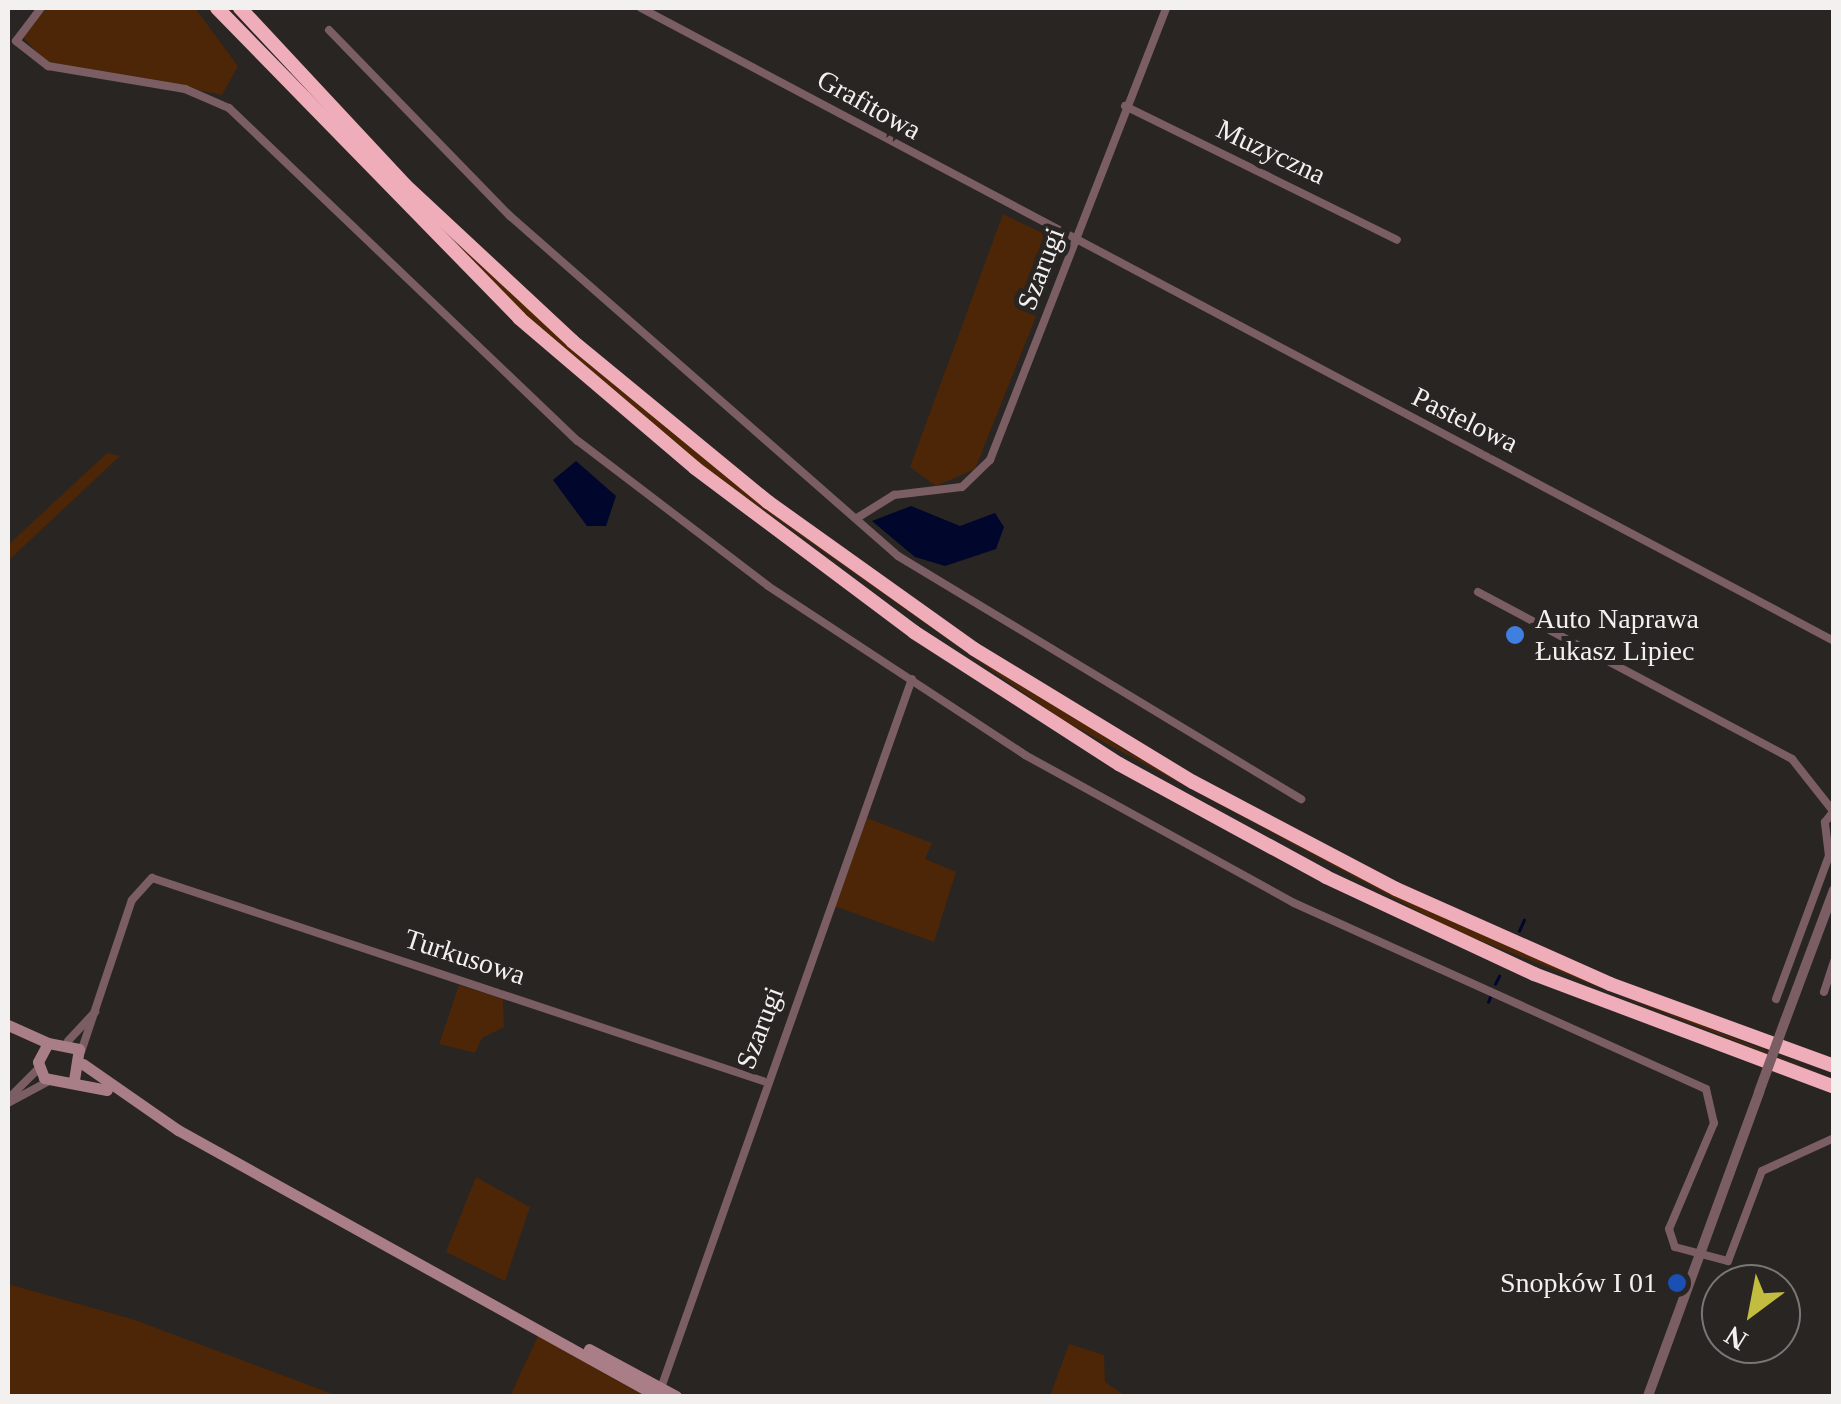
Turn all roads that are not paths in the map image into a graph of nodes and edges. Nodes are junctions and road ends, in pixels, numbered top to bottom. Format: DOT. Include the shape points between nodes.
graph roads {
  1 [pos="42,8"];
  2 [pos="217,8"];
  3 [pos="240,8"];
  4 [pos="641,8"];
  5 [pos="1166,8"];
  6 [pos="329,30"];
  7 [pos="12,41"];
  8 [pos="1125,106"];
  9 [pos="1398,240"];
  10 [pos="1075,242"];
  11 [pos="858,518"];
  12 [pos="1478,592"];
  13 [pos="1834,641"];
  14 [pos="912,679"];
  15 [pos="1300,799"];
  16 [pos="1833,811"];
  17 [pos="1834,890"];
  18 [pos="1834,961"];
  19 [pos="1824,992"];
  20 [pos="1776,999"];
  21 [pos="98,1009"];
  22 [pos="8,1025"];
  23 [pos="68,1041"];
  24 [pos="48,1044"];
  25 [pos="82,1059"];
  26 [pos="38,1062"];
  27 [pos="1834,1066"];
  28 [pos="74,1080"];
  29 [pos="763,1081"];
  30 [pos="49,1082"];
  31 [pos="1834,1087"];
  32 [pos="117,1094"];
  33 [pos="8,1101"];
  34 [pos="1834,1138"];
  35 [pos="1699,1257"];
  36 [pos="658,1394"];
  37 [pos="676,1396"];
  38 [pos="1648,1396"];
  1 -- 7 [label="street"];
  2 -- 31 [label="highway" via="519,318 724,491 928,642 1162,790 1351,890 1585,995"];
  3 -- 27 [label="highway" via="405,185 572,342 768,502 961,640 1157,762 1396,889 1610,984"];
  4 -- 10 [label="street, Grafitowa"];
  5 -- 8 [label="street, Szarugi"];
  6 -- 11 [label="street" via="510,216"];
  7 -- 14 [label="street" via="48,66 185,88 229,108 578,441 768,586"];
  8 -- 9 [label="street, Muzyczna"];
  8 -- 10 [label="street, Szarugi"];
  10 -- 11 [label="street, Szarugi" via="983,470 962,487 894,495"];
  10 -- 13 [label="street, Pastelowa"];
  11 -- 15 [label="street" via="925,575"];
  12 -- 16 [label="street" via="1792,759"];
  14 -- 29 [label="street, Szarugi"];
  14 -- 35 [label="street" via="1025,755 1270,890 1706,1089 1714,1123 1668,1230 1673,1245"];
  16 -- 20 [label="street" via="1829,856"];
  17 -- 35 [label="street, bridge"];
  18 -- 19 [label="street"];
  21 -- 23 [label="street"];
  21 -- 25 [label="street"];
  21 -- 29 [label="street, Turkusowa" via="132,900 152,878"];
  22 -- 24 [label="main road"];
  22 -- 26 [label="main road"];
  23 -- 24 [label="main road"];
  23 -- 25 [label="main road"];
  24 -- 26 [label="main road"];
  25 -- 28 [label="main road"];
  25 -- 32 [label="main road"];
  26 -- 30 [label="main road"];
  26 -- 33 [label="street"];
  28 -- 30 [label="main road"];
  28 -- 32 [label="main road"];
  29 -- 36 [label="street, Szarugi"];
  30 -- 33 [label="street"];
  32 -- 36 [label="main road"];
  34 -- 35 [label="street" via="1762,1171 1732,1257"];
  35 -- 38 [label="street"];
  36 -- 37 [label="main road"];
}
